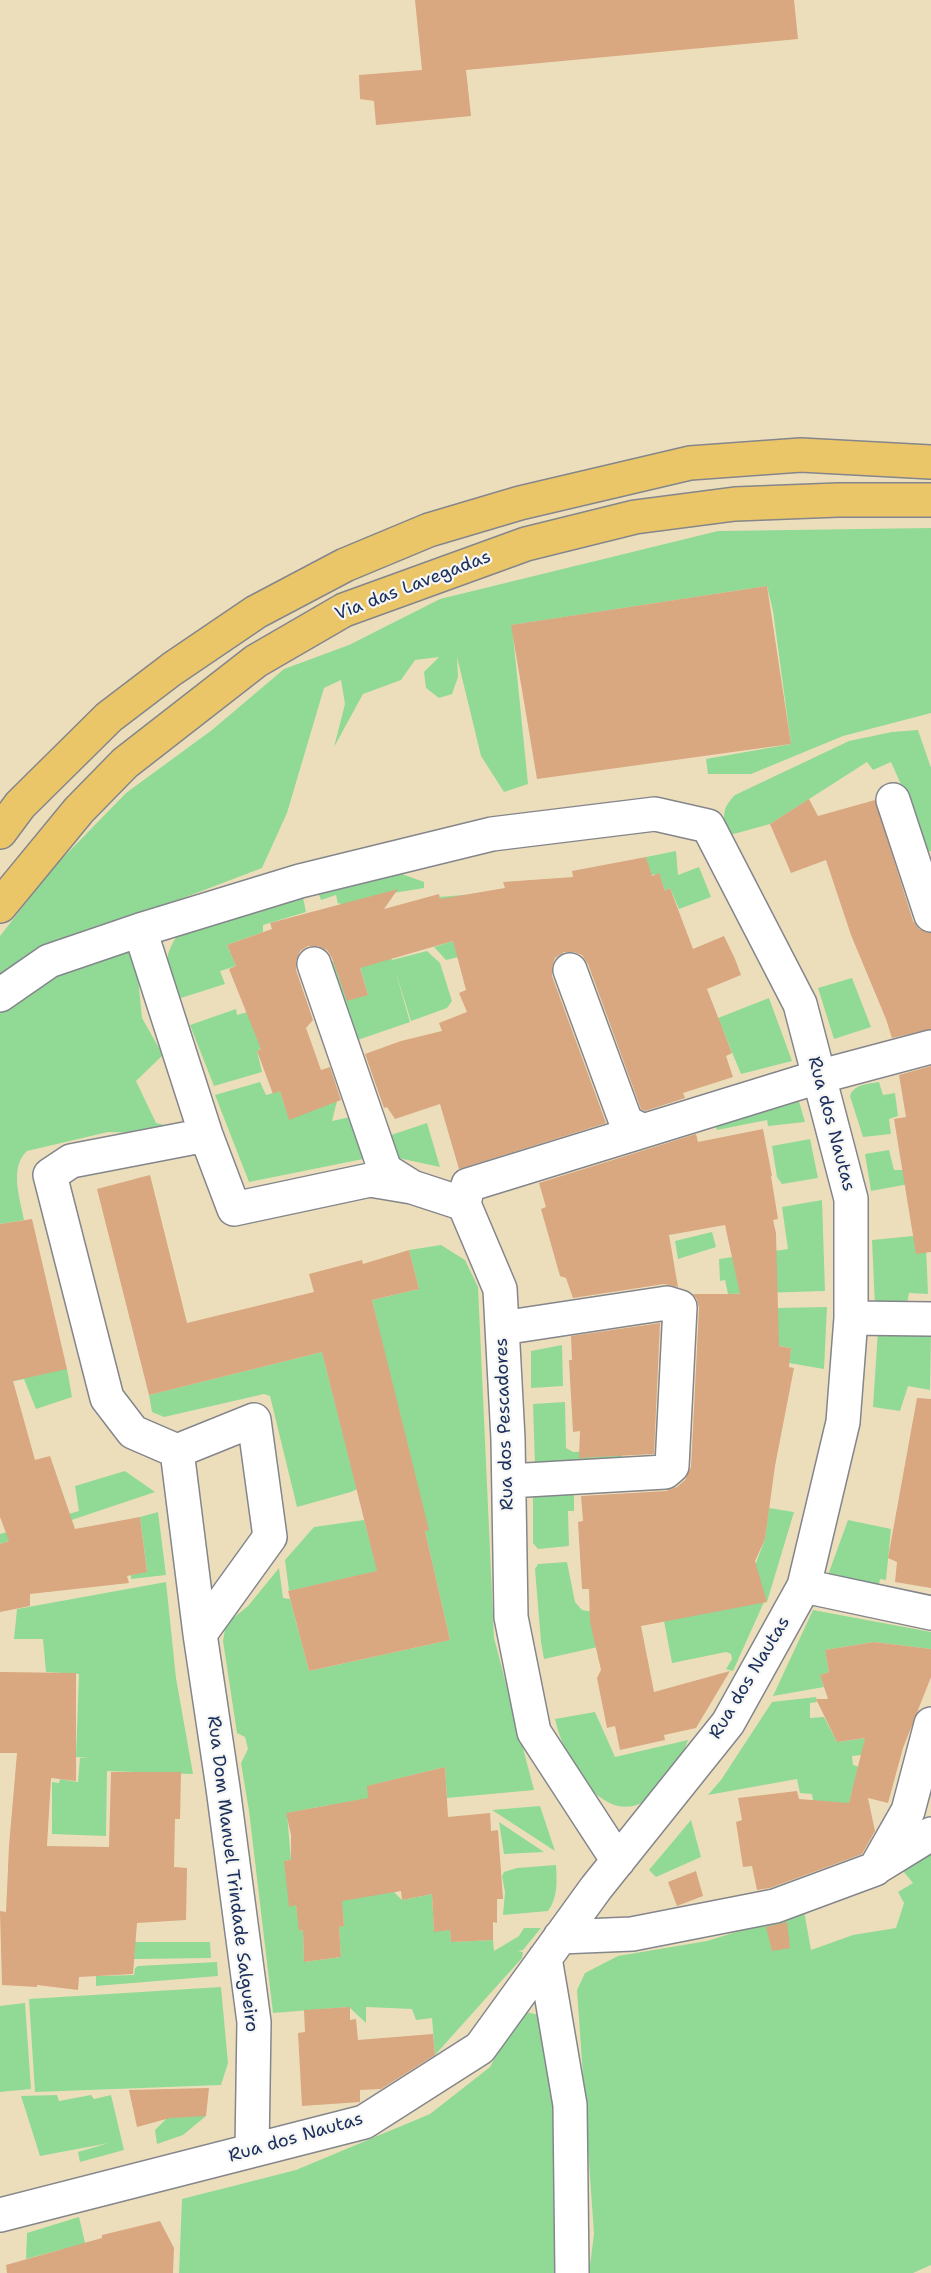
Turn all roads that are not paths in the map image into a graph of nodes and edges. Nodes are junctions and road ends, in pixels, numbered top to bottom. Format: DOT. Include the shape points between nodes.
graph roads {
  1 [pos="931,462"];
  2 [pos="931,500"];
  3 [pos="780,502"];
  4 [pos="370,555"];
  5 [pos="893,800"];
  6 [pos="0,832"];
  7 [pos="0,871"];
  8 [pos="0,906"];
  9 [pos="931,915"];
  10 [pos="140,930"];
  11 [pos="314,964"];
  12 [pos="570,970"];
  13 [pos="0,995"];
  14 [pos="931,1047"];
  15 [pos="818,1077"];
  16 [pos="643,1131"];
  17 [pos="206,1135"];
  18 [pos="412,1187"];
  19 [pos="464,1204"];
  20 [pos="851,1318"];
  21 [pos="931,1319"];
  22 [pos="501,1328"];
  23 [pos="177,1451"];
  24 [pos="509,1480"];
  25 [pos="804,1586"];
  26 [pos="931,1613"];
  27 [pos="200,1634"];
  28 [pos="931,1724"];
  29 [pos="931,1834"];
  30 [pos="618,1861"];
  31 [pos="875,1869"];
  32 [pos="552,1947"];
  33 [pos="252,2150"];
  34 [pos="0,2215"];
  35 [pos="573,2273"];
  1 -- 4 [label="main road" via="801,456 690,463 520,503 429,530"];
  2 -- 3 [label="main road, Via das Lavegadas"];
  3 -- 4 [label="main road" via="676,491 560,513 410,561 390,562"];
  3 -- 8 [label="main road, Via das Lavegadas" via="635,517 537,541 344,610 256,661 125,763"];
  4 -- 6 [label="main road" via="256,612 136,696 109,717 20,805"];
  4 -- 7 [label="main road" via="367,570 359,581 257,639 197,681 117,747 54,805"];
  5 -- 9 [label="street"];
  10 -- 13 [label="street" via="49,961"];
  10 -- 15 [label="street, Rua dos Nautas" via="300,881 492,834 655,814 708,826 800,1004"];
  10 -- 17 [label="street"];
  11 -- 18 [label="street" via="385,1170"];
  12 -- 16 [label="street" via="626,1122"];
  14 -- 15 [label="street"];
  15 -- 16 [label="street"];
  15 -- 20 [label="street, Rua dos Nautas" via="851,1199"];
  16 -- 19 [label="street" via="468,1185"];
  17 -- 18 [label="street" via="234,1209 370,1180"];
  17 -- 23 [label="street" via="71,1161 50,1174 107,1398 133,1432"];
  18 -- 19 [label="street"];
  19 -- 22 [label="street, Rua dos Pescadores" via="500,1289"];
  20 -- 21 [label="street"];
  20 -- 25 [label="street, Rua dos Nautas" via="843,1422"];
  22 -- 24 [label="street, Rua dos Pescadores"];
  22 -- 24 [label="street" via="667,1303 680,1307 672,1466 665,1472"];
  23 -- 27 [label="street, Rua Dom Manuel Trindade Salgueiro"];
  23 -- 27 [label="street" via="254,1420 270,1537"];
  24 -- 30 [label="street, Rua dos Pescadores" via="511,1617 534,1732"];
  25 -- 26 [label="street"];
  25 -- 30 [label="street, Rua dos Nautas" via="728,1723"];
  27 -- 33 [label="street, Rua Dom Manuel Trindade Salgueiro" via="254,2022"];
  28 -- 31 [label="street" via="908,1811"];
  29 -- 31 [label="street"];
  30 -- 32 [label="street, Rua dos Nautas"];
  31 -- 32 [label="street" via="775,1906"];
  32 -- 33 [label="street, Rua dos Nautas" via="480,2048 364,2121"];
  32 -- 35 [label="street" via="570,2105"];
  33 -- 34 [label="street, Rua dos Nautas"];
}
